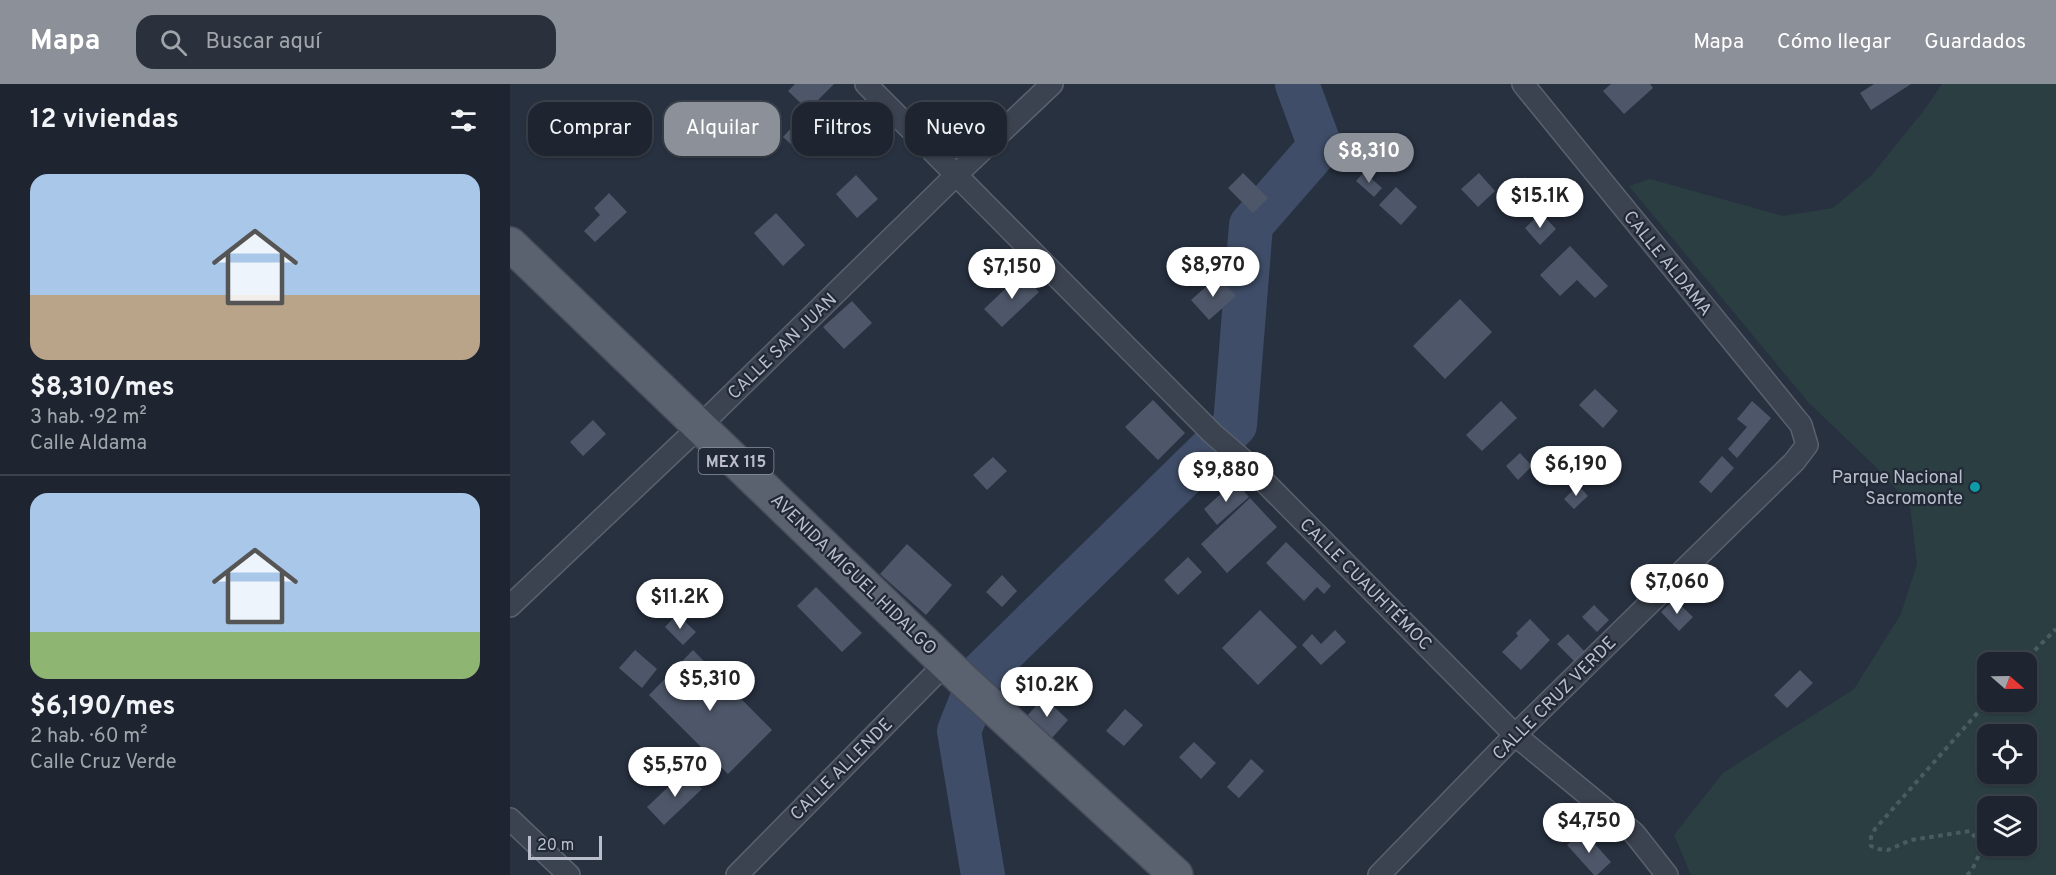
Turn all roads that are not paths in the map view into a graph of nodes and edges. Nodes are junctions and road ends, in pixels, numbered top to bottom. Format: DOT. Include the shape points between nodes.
graph roads {
  1 [pos="866,84"];
  2 [pos="1052,84"];
  3 [pos="1523,84"];
  4 [pos="955,176"];
  5 [pos="510,244"];
  6 [pos="700,426"];
  7 [pos="1807,445"];
  8 [pos="510,606"];
  9 [pos="954,671"];
  10 [pos="1515,735"];
  11 [pos="510,819"];
  12 [pos="1168,868"];
  13 [pos="569,875"];
  14 [pos="737,875"];
  15 [pos="1197,875"];
  16 [pos="1379,875"];
  17 [pos="1667,875"];
  1 -- 4 [label="street, CALLE CUAUHTÉMOC"];
  2 -- 4 [label="street, CALLE SAN JUAN"];
  3 -- 7 [label="street, CALLE ALDAMA" via="1801,425"];
  4 -- 6 [label="street, CALLE SAN JUAN"];
  4 -- 10 [label="street, CALLE CUAUHTÉMOC"];
  5 -- 6 [label="main road, AVENIDA MIGUEL HIDALGO / MEX 115"];
  6 -- 8 [label="street, CALLE SAN JUAN"];
  6 -- 9 [label="main road, AVENIDA MIGUEL HIDALGO / MEX 115"];
  7 -- 10 [label="street, CALLE CRUZ VERDE"];
  9 -- 12 [label="main road, AVENIDA MIGUEL HIDALGO / MEX 115"];
  9 -- 14 [label="street, CALLE ALLENDE"];
  10 -- 16 [label="street, CALLE CRUZ VERDE"];
  10 -- 17 [label="street, CALLE CUAUHTÉMOC" via="1634,833"];
  11 -- 13 [label="street"];
  12 -- 15 [label="main road, MEX 115"];
}
